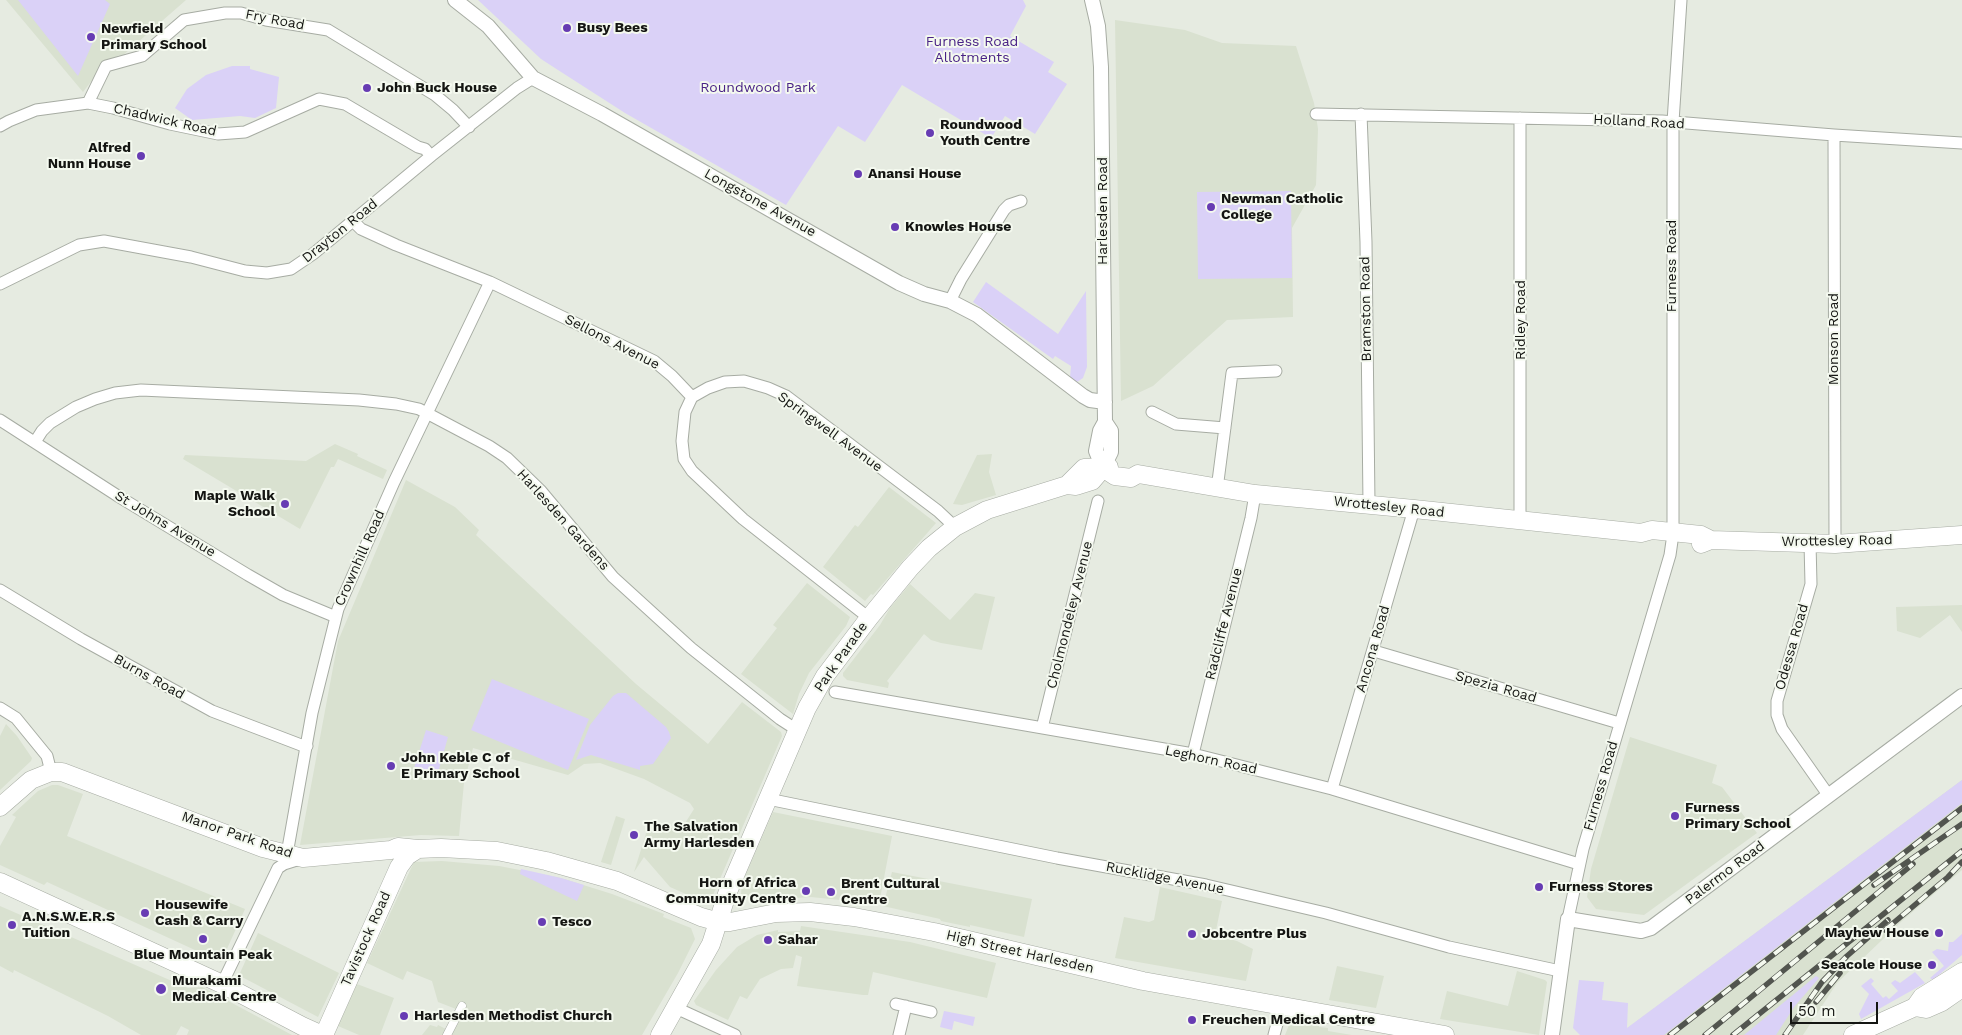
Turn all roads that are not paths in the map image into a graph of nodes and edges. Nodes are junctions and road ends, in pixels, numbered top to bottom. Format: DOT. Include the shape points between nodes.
graph roads {
  1 [pos="455,0"];
  2 [pos="1092,0"];
  3 [pos="1681,0"];
  4 [pos="533,78"];
  5 [pos="88,103"];
  6 [pos="1316,114"];
  7 [pos="1361,114"];
  8 [pos="1520,118"];
  9 [pos="1673,122"];
  10 [pos="0,126"];
  11 [pos="469,127"];
  12 [pos="1834,135"];
  13 [pos="1962,143"];
  14 [pos="431,156"];
  15 [pos="1021,201"];
  16 [pos="353,221"];
  17 [pos="490,282"];
  18 [pos="0,284"];
  19 [pos="950,302"];
  20 [pos="1276,371"];
  21 [pos="1105,395"];
  22 [pos="692,397"];
  23 [pos="1152,412"];
  24 [pos="427,413"];
  25 [pos="0,420"];
  26 [pos="1225,428"];
  27 [pos="35,442"];
  28 [pos="1093,472"];
  29 [pos="1217,489"];
  30 [pos="1255,494"];
  31 [pos="1098,501"];
  32 [pos="1370,504"];
  33 [pos="1414,509"];
  34 [pos="1520,522"];
  35 [pos="955,527"];
  36 [pos="1962,535"];
  37 [pos="1672,537"];
  38 [pos="1810,543"];
  39 [pos="1835,544"];
  40 [pos="0,590"];
  41 [pos="336,617"];
  42 [pos="869,618"];
  43 [pos="1374,651"];
  44 [pos="835,692"];
  45 [pos="1962,696"];
  46 [pos="0,708"];
  47 [pos="1619,723"];
  48 [pos="1042,728"];
  49 [pos="798,730"];
  50 [pos="307,746"];
  51 [pos="1193,754"];
  52 [pos="51,772"];
  53 [pos="1332,790"];
  54 [pos="1829,796"];
  55 [pos="768,799"];
  56 [pos="0,807"];
  57 [pos="418,849"];
  58 [pos="391,850"];
  59 [pos="295,856"];
  60 [pos="1579,864"];
  61 [pos="398,867"];
  62 [pos="0,882"];
  63 [pos="1568,919"];
  64 [pos="719,922"];
  65 [pos="1560,971"];
  66 [pos="1961,979"];
  67 [pos="222,984"];
  68 [pos="462,1006"];
  69 [pos="1282,1006"];
  70 [pos="676,1008"];
  71 [pos="931,1012"];
  72 [pos="1410,1032"];
  73 [pos="323,1035"];
  74 [pos="447,1035"];
  75 [pos="660,1035"];
  76 [pos="735,1035"];
  77 [pos="900,1035"];
  78 [pos="1274,1035"];
  79 [pos="1445,1035"];
  80 [pos="1552,1035"];
  81 [pos="1853,1035"];
  1 -- 4 [label="street, Longstone Avenue" via="488,26"];
  2 -- 21 [label="street, Harlesden Road" via="1101,66"];
  3 -- 9 [label="street, Furness Road"];
  4 -- 11 [label="street, Drayton Road"];
  4 -- 19 [label="street, Longstone Avenue" via="899,283"];
  5 -- 10 [label="street, Chadwick Road" via="36,110"];
  5 -- 11 [label="street, Fry Road" via="106,66 142,56 184,20 241,13 328,30 435,95"];
  5 -- 14 [label="street, Chadwick Road" via="218,134 245,132 319,99 345,104"];
  6 -- 7 [label="street, Holland Road"];
  7 -- 8 [label="street, Holland Road"];
  7 -- 32 [label="street, Bramston Road"];
  8 -- 9 [label="street, Holland Road"];
  8 -- 34 [label="street, Ridley Road"];
  9 -- 12 [label="street, Holland Road"];
  9 -- 37 [label="street, Furness Road"];
  11 -- 14 [label="street, Drayton Road"];
  12 -- 13 [label="street, Holland Road"];
  12 -- 39 [label="street, Monson Road"];
  14 -- 16 [label="street, Drayton Road"];
  15 -- 19 [label="street" via="1004,210"];
  16 -- 17 [label="street, Sellons Avenue" via="361,229 396,245"];
  16 -- 18 [label="street, Drayton Road" via="291,269 267,273 245,271 104,241 79,245"];
  17 -- 22 [label="street, Sellons Avenue" via="654,361"];
  17 -- 24 [label="street, Crownhill Road"];
  19 -- 21 [label="street, Longstone Avenue" via="977,314 1076,390"];
  20 -- 26 [label="street" via="1232,373"];
  21 -- 28 [label="street, Harlesden Road" via="1105,422 1111,431 1111,452"];
  22 -- 35 [label="street, Springwell Avenue" via="725,382 744,381 786,396"];
  22 -- 42 [label="street" via="685,412 682,441 684,460 692,471 742,519"];
  23 -- 26 [label="street" via="1176,424"];
  24 -- 27 [label="street, Harlesden Gardens" via="396,404 359,400 141,390 115,393 76,407 50,423"];
  24 -- 41 [label="street, Crownhill Road"];
  24 -- 49 [label="street, Harlesden Gardens" via="507,458 541,491 613,577 691,648"];
  25 -- 27 [label="street, St Johns Avenue"];
  26 -- 29 [label="street"];
  27 -- 41 [label="street, St Johns Avenue" via="248,575 283,595"];
  28 -- 29 [label="main road, Wrottesley Road" via="1134,467 1138,474"];
  28 -- 35 [label="main road, Park Parade" via="1067,485 987,510"];
  29 -- 30 [label="main road, Wrottesley Road"];
  30 -- 32 [label="main road, Wrottesley Road"];
  30 -- 51 [label="street, Radcliffe Avenue"];
  31 -- 48 [label="street, Cholmondeley Avenue"];
  32 -- 33 [label="main road, Wrottesley Road"];
  33 -- 34 [label="main road, Wrottesley Road"];
  33 -- 43 [label="street, Ancona Road"];
  34 -- 37 [label="main road, Wrottesley Road" via="1641,534 1652,530"];
  35 -- 42 [label="main road, Park Parade" via="910,568"];
  36 -- 39 [label="main road, Wrottesley Road"];
  37 -- 38 [label="main road, Wrottesley Road" via="1701,535 1711,540"];
  37 -- 47 [label="street, Furness Road" via="1670,555"];
  38 -- 39 [label="main road, Wrottesley Road"];
  38 -- 54 [label="street, Odessa Road" via="1811,584 1777,701 1777,714 1782,729"];
  40 -- 50 [label="street, Burns Road" via="212,711"];
  41 -- 50 [label="street, Crownhill Road"];
  42 -- 49 [label="main road, Park Parade" via="825,676"];
  43 -- 47 [label="street, Spezia Road"];
  43 -- 53 [label="street, Ancona Road"];
  44 -- 48 [label="street, Leghorn Road"];
  45 -- 54 [label="street, Palermo Road"];
  46 -- 52 [label="street" via="16,718 47,756"];
  47 -- 60 [label="street, Furness Road"];
  48 -- 51 [label="street, Leghorn Road"];
  49 -- 55 [label="main road, Park Parade"];
  50 -- 59 [label="street, Crownhill Road"];
  51 -- 53 [label="street, Leghorn Road"];
  52 -- 56 [label="main road" via="31,780"];
  52 -- 59 [label="main road, Manor Park Road" via="62,772 263,848"];
  53 -- 60 [label="street, Leghorn Road"];
  54 -- 63 [label="street, Palermo Road" via="1651,928 1627,930"];
  55 -- 64 [label="main road, Park Parade" via="727,894"];
  55 -- 65 [label="street, Rucklidge Avenue" via="1206,885 1326,913 1449,947"];
  57 -- 58 [label="main road, Manor Park Road" via="398,847"];
  57 -- 61 [label="main road, Tavistock Road" via="406,856"];
  57 -- 64 [label="main road, Manor Park Road" via="496,851 546,861 629,885"];
  58 -- 59 [label="main road, Manor Park Road"];
  58 -- 61 [label="main road" via="397,858"];
  59 -- 67 [label="street" via="278,868"];
  60 -- 63 [label="street, Furness Road"];
  61 -- 73 [label="main road, Tavistock Road"];
  62 -- 67 [label="main road"];
  63 -- 65 [label="street, Furness Road"];
  64 -- 69 [label="main road, High Street Harlesden" via="776,913 810,912 854,917 934,932 1143,981"];
  64 -- 70 [label="main road" via="711,944"];
  65 -- 80 [label="street, Furness Road"];
  66 -- 81 [label="main road" via="1922,997 1915,1007"];
  67 -- 73 [label="main road"];
  68 -- 74 [label="street"];
  69 -- 72 [label="main road, High Street Harlesden"];
  69 -- 78 [label="street"];
  70 -- 75 [label="main road"];
  70 -- 76 [label="street"];
  71 -- 77 [label="street" via="901,1005"];
  72 -- 79 [label="main road, High Street Harlesden"];
}
